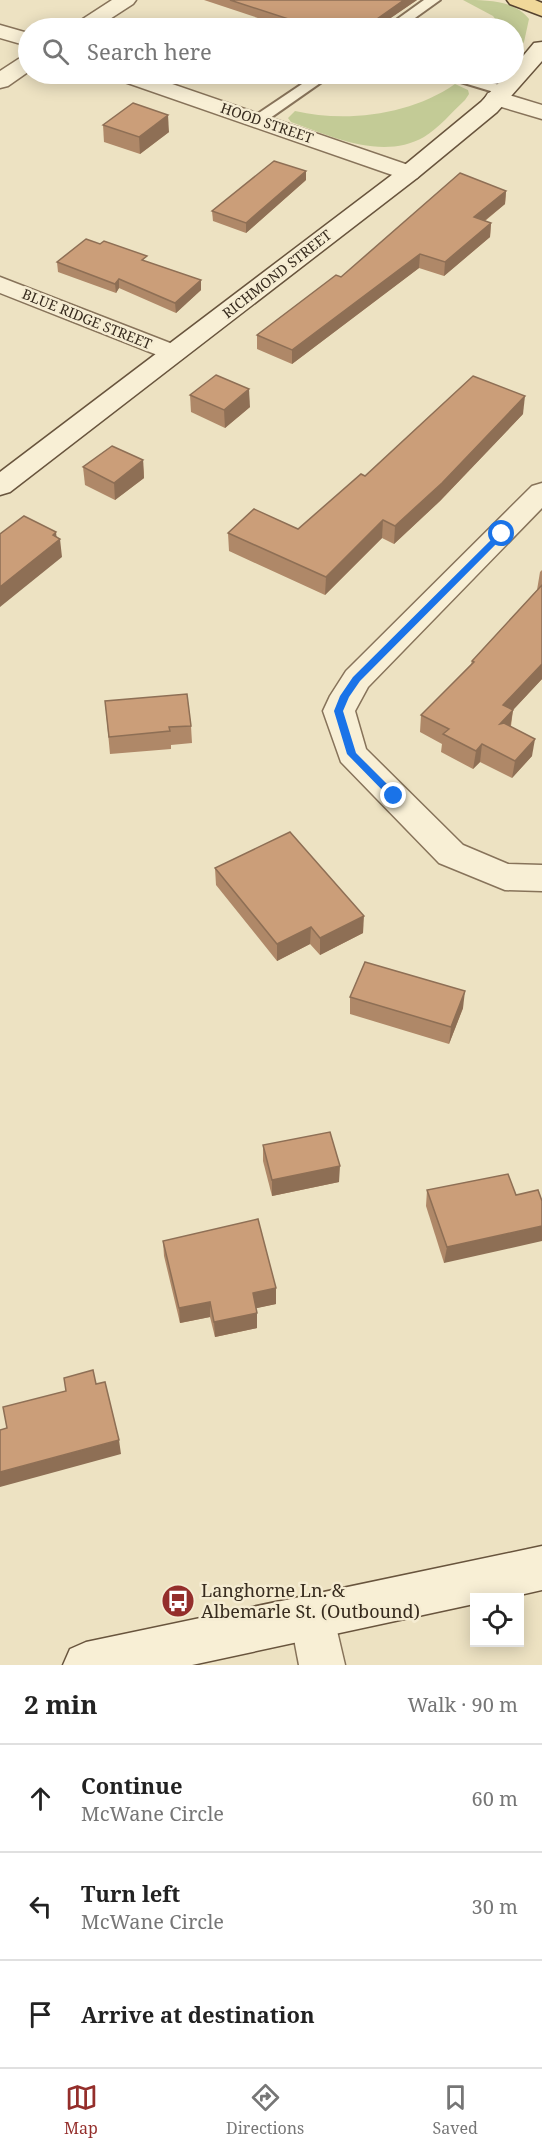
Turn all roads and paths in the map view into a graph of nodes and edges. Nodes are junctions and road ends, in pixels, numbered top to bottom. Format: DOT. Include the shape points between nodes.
graph roads {
  1 [pos="126,0"];
  2 [pos="433,0"];
  3 [pos="517,0"];
  4 [pos="542,10"];
  5 [pos="98,18"];
  6 [pos="407,18"];
  7 [pos="0,31"];
  8 [pos="18,37"];
  9 [pos="540,57"];
  10 [pos="18,69"];
  11 [pos="524,72"];
  12 [pos="0,81"];
  13 [pos="153,84"];
  14 [pos="311,84"];
  15 [pos="474,84"];
  16 [pos="511,84"];
  17 [pos="500,94"];
  18 [pos="542,112"];
  19 [pos="258,120"];
  20 [pos="409,173"];
  21 [pos="0,284"];
  22 [pos="174,353"];
  23 [pos="0,486"];
  24 [pos="542,492"];
  25 [pos="542,878"];
  26 [pos="542,1568"];
  27 [pos="312,1618"];
  28 [pos="86,1665"];
  29 [pos="322,1665"];
  1 -- 5 [label="street"];
  2 -- 6 [label="lane"];
  3 -- 4 [label="main road"];
  7 -- 8 [label="street"];
  9 -- 11 [label="street, RICHMOND STREET"];
  10 -- 12 [label="street"];
  13 -- 19 [label="street, HOOD STREET"];
  14 -- 19 [label="lane"];
  15 -- 17 [label="lane"];
  16 -- 17 [label="street, RICHMOND STREET"];
  17 -- 18 [label="street"];
  17 -- 20 [label="street, RICHMOND STREET"];
  19 -- 20 [label="street, HOOD STREET"];
  20 -- 22 [label="street, RICHMOND STREET"];
  21 -- 22 [label="street, BLUE RIDGE STREET"];
  22 -- 23 [label="street, RICHMOND STREET"];
  24 -- 25 [label="street" via="357,679 339,711 352,754 452,854 505,877"];
  26 -- 27 [label="street"];
  27 -- 28 [label="street"];
  27 -- 29 [label="street"];
}
